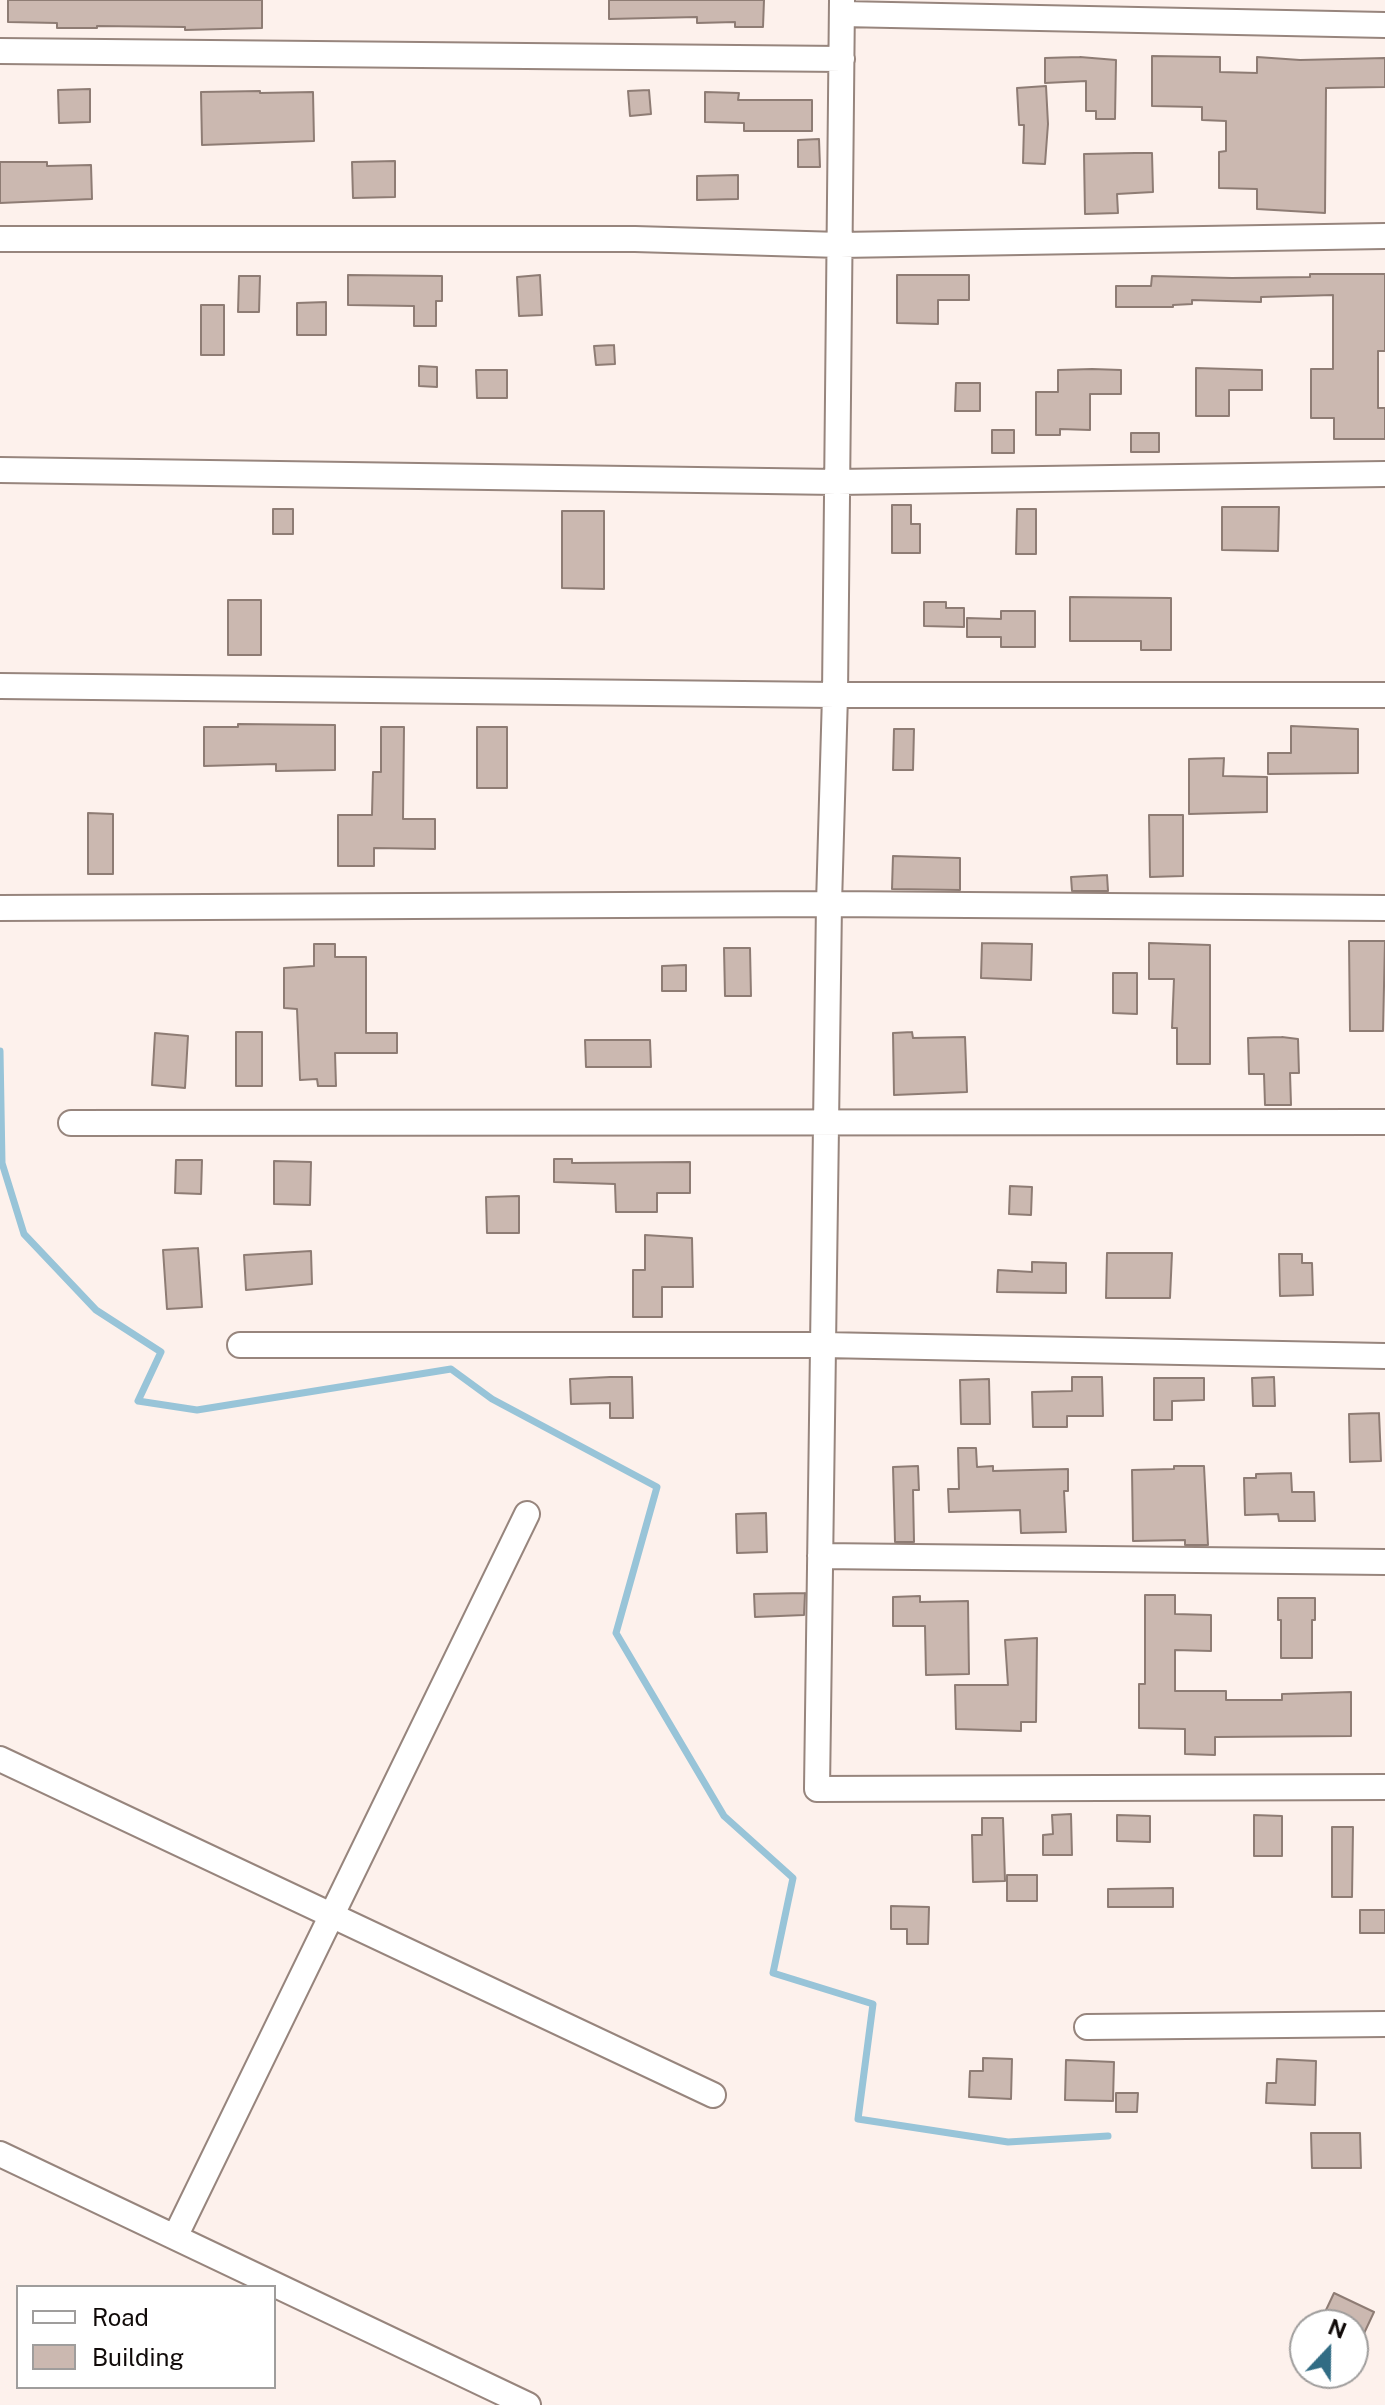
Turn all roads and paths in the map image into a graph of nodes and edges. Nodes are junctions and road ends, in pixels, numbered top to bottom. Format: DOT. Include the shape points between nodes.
graph roads {
  1 [pos="842,7"];
  2 [pos="1385,25"];
  3 [pos="0,51"];
  4 [pos="842,59"];
  5 [pos="1385,236"];
  6 [pos="0,239"];
  7 [pos="840,245"];
  8 [pos="0,470"];
  9 [pos="1385,474"];
  10 [pos="837,482"];
  11 [pos="0,686"];
  12 [pos="835,695"];
  13 [pos="1385,695"];
  14 [pos="829,904"];
  15 [pos="0,908"];
  16 [pos="1385,908"];
  17 [pos="826,1122"];
  18 [pos="1385,1122"];
  19 [pos="71,1123"];
  20 [pos="240,1345"];
  21 [pos="823,1345"];
  22 [pos="1385,1356"];
  23 [pos="527,1514"];
  24 [pos="820,1556"];
  25 [pos="1385,1562"];
  26 [pos="0,1759"];
  27 [pos="1385,1787"];
  28 [pos="331,1915"];
  29 [pos="1385,2024"];
  30 [pos="1087,2027"];
  31 [pos="713,2095"];
  32 [pos="0,2154"];
  33 [pos="175,2237"];
  34 [pos="276,2285"];
  35 [pos="276,2285"];
  36 [pos="528,2405"];
  1 -- 2 [label="street"];
  1 -- 4 [label="street"];
  3 -- 4 [label="street"];
  4 -- 7 [label="street"];
  5 -- 7 [label="street"];
  6 -- 7 [label="street" via="635,239"];
  7 -- 10 [label="street"];
  8 -- 10 [label="street"];
  9 -- 10 [label="street"];
  10 -- 12 [label="street"];
  11 -- 12 [label="street"];
  12 -- 13 [label="street"];
  12 -- 14 [label="street"];
  14 -- 15 [label="street"];
  14 -- 16 [label="street"];
  14 -- 17 [label="street"];
  17 -- 18 [label="street"];
  17 -- 19 [label="street"];
  17 -- 21 [label="street"];
  20 -- 21 [label="street"];
  21 -- 22 [label="street"];
  21 -- 24 [label="street"];
  23 -- 28 [label="street"];
  24 -- 25 [label="street"];
  24 -- 27 [label="street" via="817,1789"];
  26 -- 28 [label="street"];
  28 -- 31 [label="street"];
  28 -- 33 [label="street"];
  29 -- 30 [label="street"];
  32 -- 33 [label="street"];
  33 -- 35 [label="street"];
  34 -- 36 [label="street"];
}
